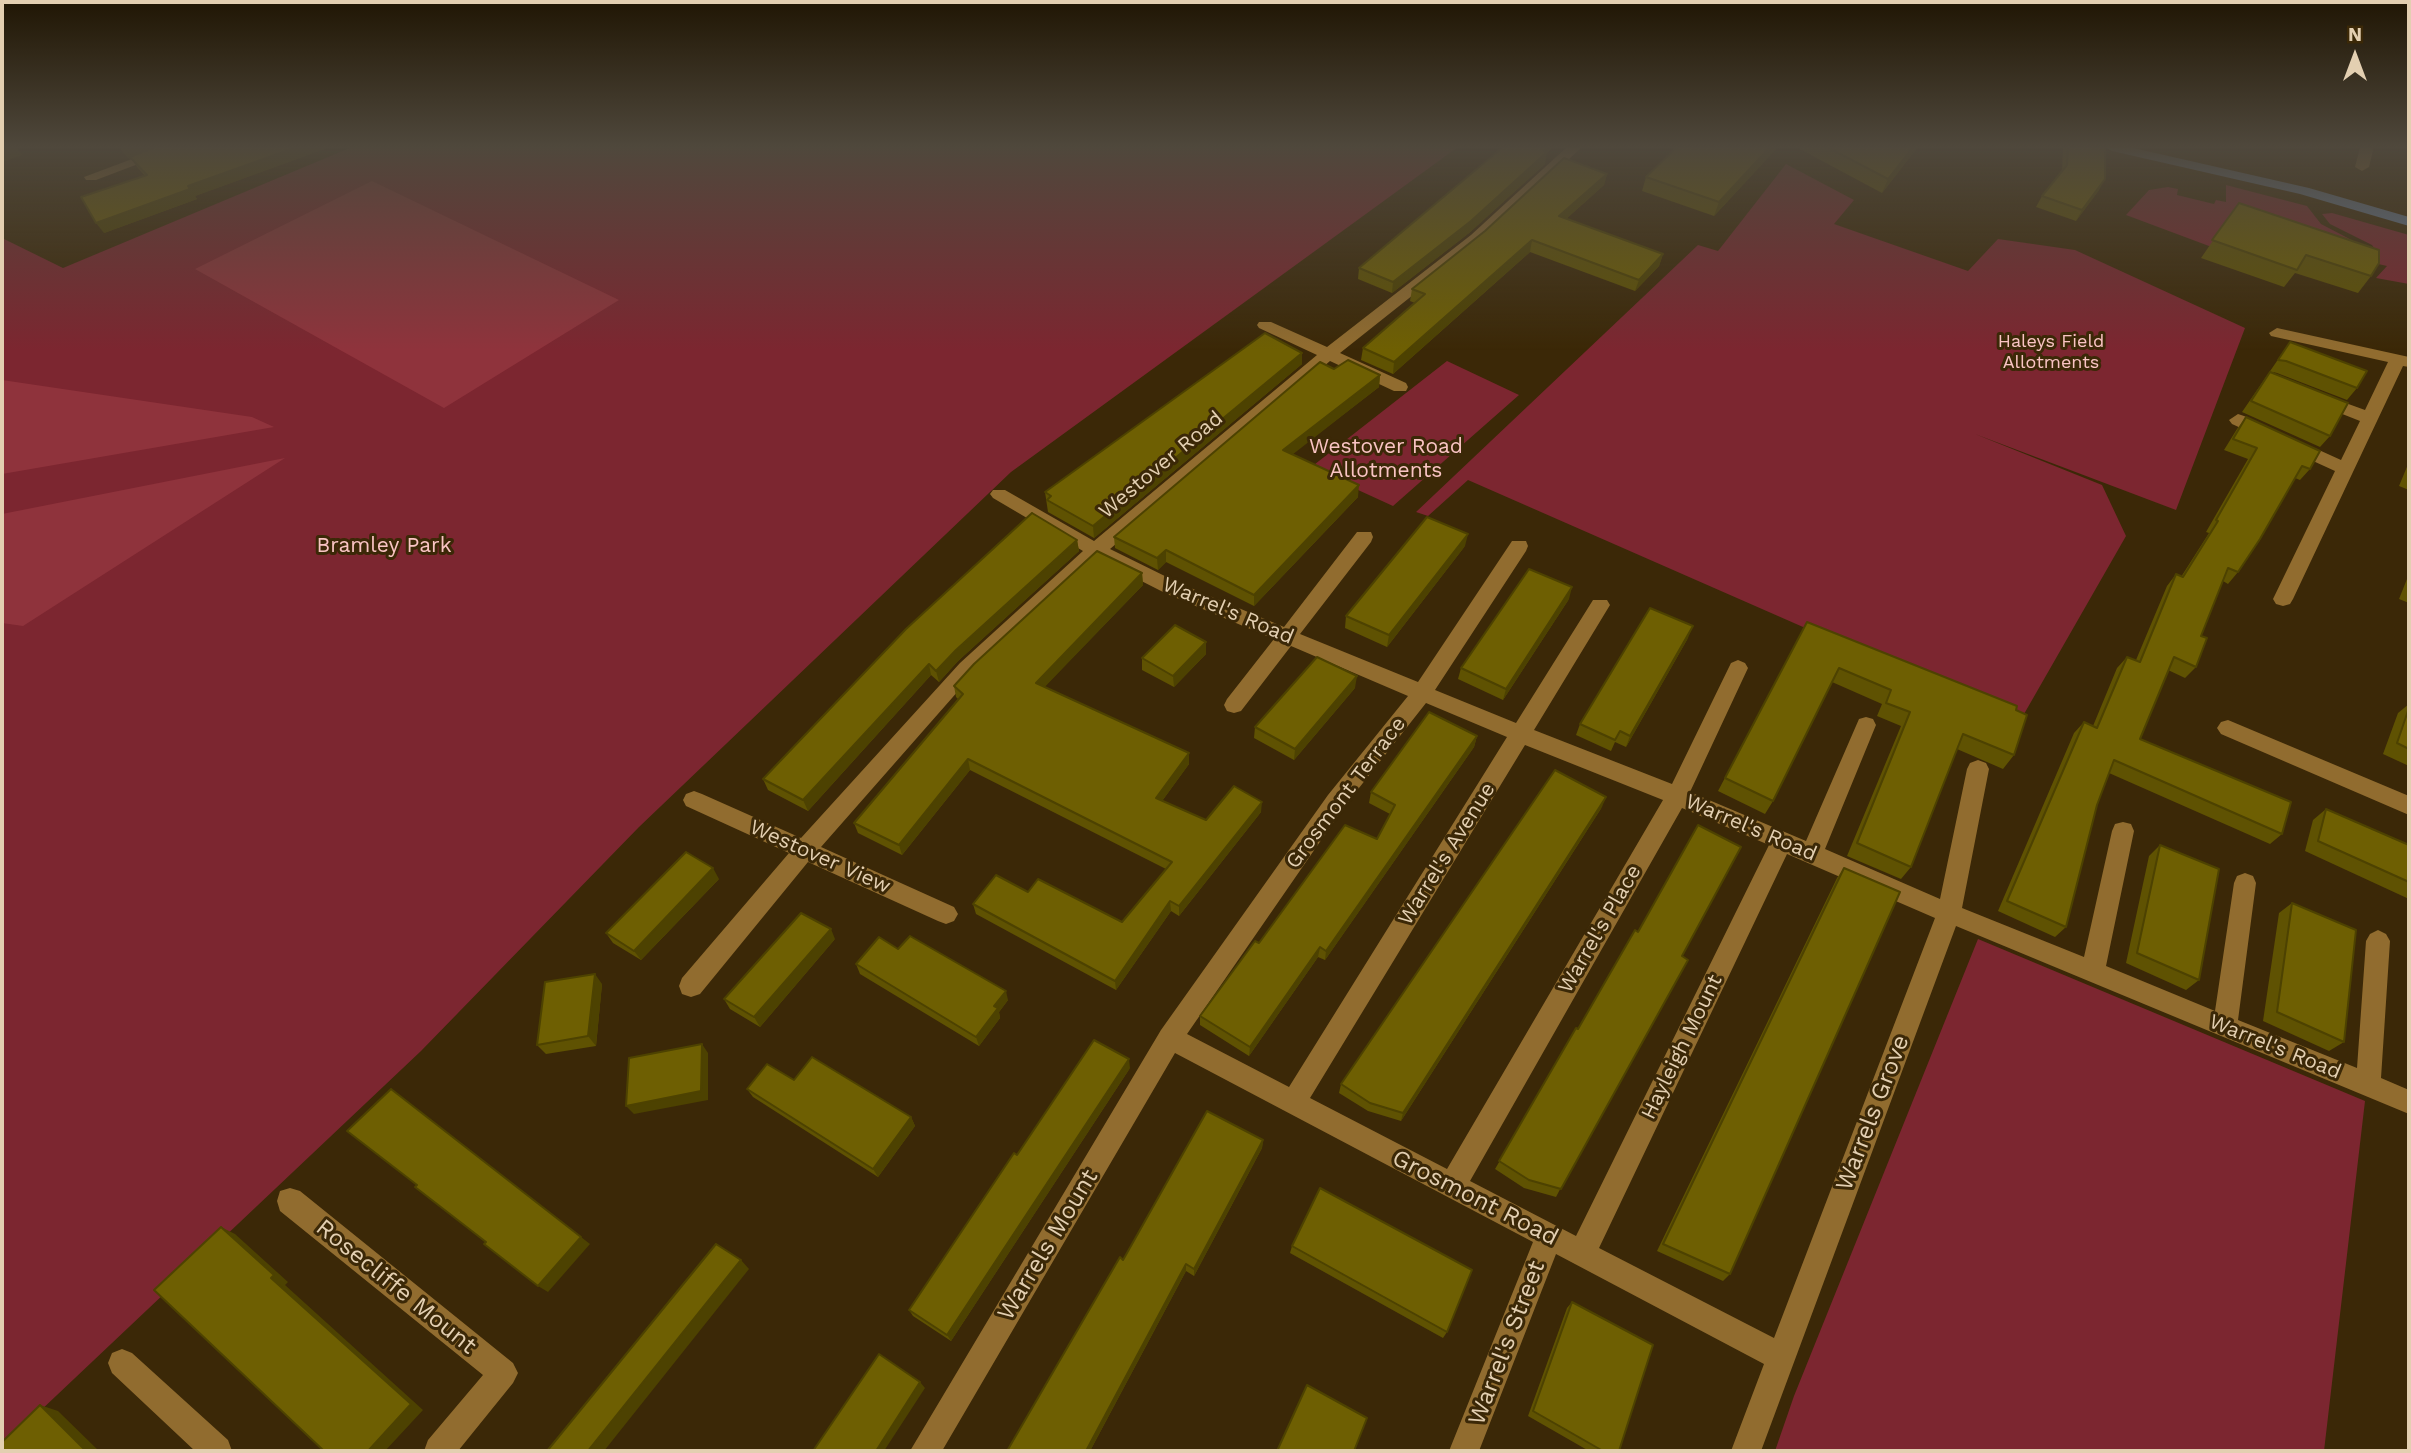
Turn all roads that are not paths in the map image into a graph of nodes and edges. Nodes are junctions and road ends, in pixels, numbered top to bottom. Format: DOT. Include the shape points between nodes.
graph roads {
  1 [pos="1501,215"];
  2 [pos="2384,215"];
  3 [pos="2409,222"];
  4 [pos="1265,325"];
  5 [pos="2277,333"];
  6 [pos="1330,353"];
  7 [pos="2403,361"];
  8 [pos="1400,387"];
  9 [pos="2307,394"];
  10 [pos="2368,418"];
  11 [pos="2238,419"];
  12 [pos="2346,468"];
  13 [pos="999,494"];
  14 [pos="1364,537"];
  15 [pos="1519,546"];
  16 [pos="1096,550"];
  17 [pos="2283,599"];
  18 [pos="1600,605"];
  19 [pos="1286,636"];
  20 [pos="1738,668"];
  21 [pos="1423,692"];
  22 [pos="1234,705"];
  23 [pos="1866,725"];
  24 [pos="2228,728"];
  25 [pos="1521,734"];
  26 [pos="1978,769"];
  27 [pos="1677,796"];
  28 [pos="694,800"];
  29 [pos="2409,806"];
  30 [pos="2123,831"];
  31 [pos="1782,841"];
  32 [pos="805,850"];
  33 [pos="1812,853"];
  34 [pos="2245,883"];
  35 [pos="1949,913"];
  36 [pos="946,914"];
  37 [pos="2378,941"];
  38 [pos="2092,972"];
  39 [pos="691,986"];
  40 [pos="2225,1027"];
  41 [pos="1170,1038"];
  42 [pos="2368,1085"];
  43 [pos="2409,1102"];
  44 [pos="1293,1103"];
  45 [pos="1452,1186"];
  46 [pos="290,1201"];
  47 [pos="1549,1236"];
  48 [pos="1582,1253"];
  49 [pos="1780,1357"];
  50 [pos="122,1363"];
  51 [pos="217,1451"];
  52 [pos="439,1451"];
  53 [pos="925,1451"];
  54 [pos="1464,1451"];
  55 [pos="1746,1451"];
  1 -- 6 [label="street, Westover Road"];
  2 -- 3 [label="main road"];
  4 -- 6 [label="street"];
  5 -- 7 [label="street"];
  6 -- 8 [label="street"];
  6 -- 16 [label="street, Westover Road"];
  7 -- 10 [label="street"];
  9 -- 10 [label="street"];
  10 -- 12 [label="street"];
  11 -- 12 [label="street"];
  12 -- 17 [label="street"];
  13 -- 16 [label="street, Warrel's Road"];
  14 -- 19 [label="street"];
  15 -- 21 [label="street, Grosmont Terrace"];
  16 -- 19 [label="street, Warrel's Road"];
  16 -- 32 [label="street, Westover Road" via="968,668"];
  18 -- 25 [label="street, Warrel's Avenue"];
  19 -- 21 [label="street, Warrel's Road"];
  19 -- 22 [label="street"];
  20 -- 27 [label="street, Warrel's Place"];
  21 -- 25 [label="street, Warrel's Road"];
  21 -- 41 [label="street, Grosmont Terrace" via="1336,801"];
  23 -- 33 [label="street"];
  24 -- 29 [label="street"];
  25 -- 27 [label="street, Warrel's Road"];
  25 -- 44 [label="street, Warrel's Avenue"];
  26 -- 35 [label="street, Warrels Grove"];
  27 -- 31 [label="street, Warrel's Road"];
  27 -- 45 [label="street, Warrel's Place"];
  28 -- 32 [label="street, Westover View"];
  30 -- 38 [label="street"];
  31 -- 33 [label="street, Warrel's Road"];
  31 -- 48 [label="street, Hayleigh Mount"];
  32 -- 36 [label="street, Westover View"];
  32 -- 39 [label="street, Westover Road"];
  33 -- 35 [label="street, Warrel's Road"];
  34 -- 40 [label="street"];
  35 -- 38 [label="street, Warrel's Road"];
  35 -- 49 [label="street, Warrels Grove"];
  37 -- 42 [label="street"];
  38 -- 40 [label="street, Warrel's Road"];
  40 -- 42 [label="street, Warrel's Road"];
  41 -- 44 [label="street, Grosmont Road"];
  41 -- 53 [label="street, Warrels Mount"];
  42 -- 43 [label="street, Warrel's Road"];
  44 -- 45 [label="street, Grosmont Road"];
  45 -- 47 [label="street, Grosmont Road"];
  46 -- 52 [label="street, Rosecliffe Mount" via="503,1373"];
  47 -- 48 [label="street, Grosmont Road"];
  47 -- 54 [label="street, Warrel's Street"];
  48 -- 49 [label="street, Grosmont Road"];
  49 -- 55 [label="street, Warrels Grove"];
  50 -- 51 [label="street"];
}
